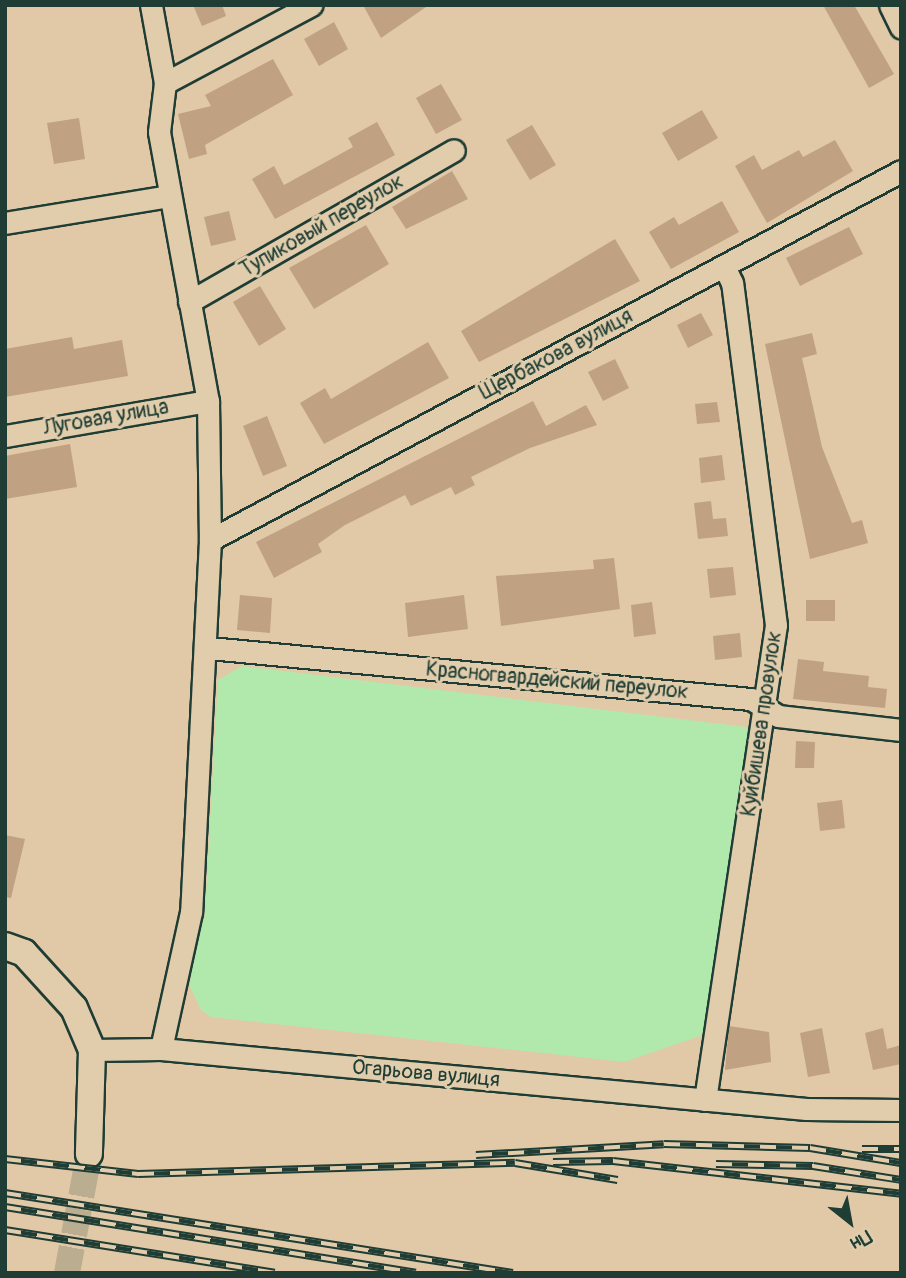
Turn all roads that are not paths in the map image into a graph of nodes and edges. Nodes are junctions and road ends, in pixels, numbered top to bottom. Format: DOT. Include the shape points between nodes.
graph roads {
  1 [pos="151,5"];
  2 [pos="312,5"];
  3 [pos="890,5"];
  4 [pos="901,28"];
  5 [pos="165,83"];
  6 [pos="454,150"];
  7 [pos="901,171"];
  8 [pos="169,196"];
  9 [pos="5,223"];
  10 [pos="724,266"];
  11 [pos="189,302"];
  12 [pos="208,401"];
  13 [pos="5,436"];
  14 [pos="211,540"];
  15 [pos="209,648"];
  16 [pos="767,709"];
  17 [pos="901,730"];
  18 [pos="5,946"];
  19 [pos="161,1049"];
  20 [pos="92,1050"];
  21 [pos="705,1100"];
  22 [pos="901,1110"];
  23 [pos="89,1154"];
  1 -- 5 [label="street"];
  2 -- 5 [label="street"];
  3 -- 4 [label="street"];
  5 -- 8 [label="street" via="159,132"];
  6 -- 11 [label="street, Тупиковый переулок"];
  7 -- 10 [label="street, Щербакова вулиця"];
  8 -- 9 [label="street"];
  8 -- 11 [label="street"];
  10 -- 14 [label="street, Щербакова вулиця"];
  10 -- 16 [label="street, Куйбишева провулок" via="732,283 776,625"];
  11 -- 12 [label="street"];
  12 -- 13 [label="street, Луговая улица"];
  12 -- 14 [label="street"];
  14 -- 15 [label="street"];
  15 -- 16 [label="street, Красногвардейский переулок" via="751,699"];
  15 -- 19 [label="street" via="191,912"];
  16 -- 17 [label="street, Красногвардейский переулок" via="778,716"];
  16 -- 21 [label="street, Куйбишева провулок"];
  18 -- 20 [label="main road" via="24,953 74,1008"];
  19 -- 20 [label="street, Огарьова вулиця"];
  19 -- 21 [label="street, Огарьова вулиця"];
  20 -- 23 [label="main road"];
  21 -- 22 [label="street, Огарьова вулиця"];
}
